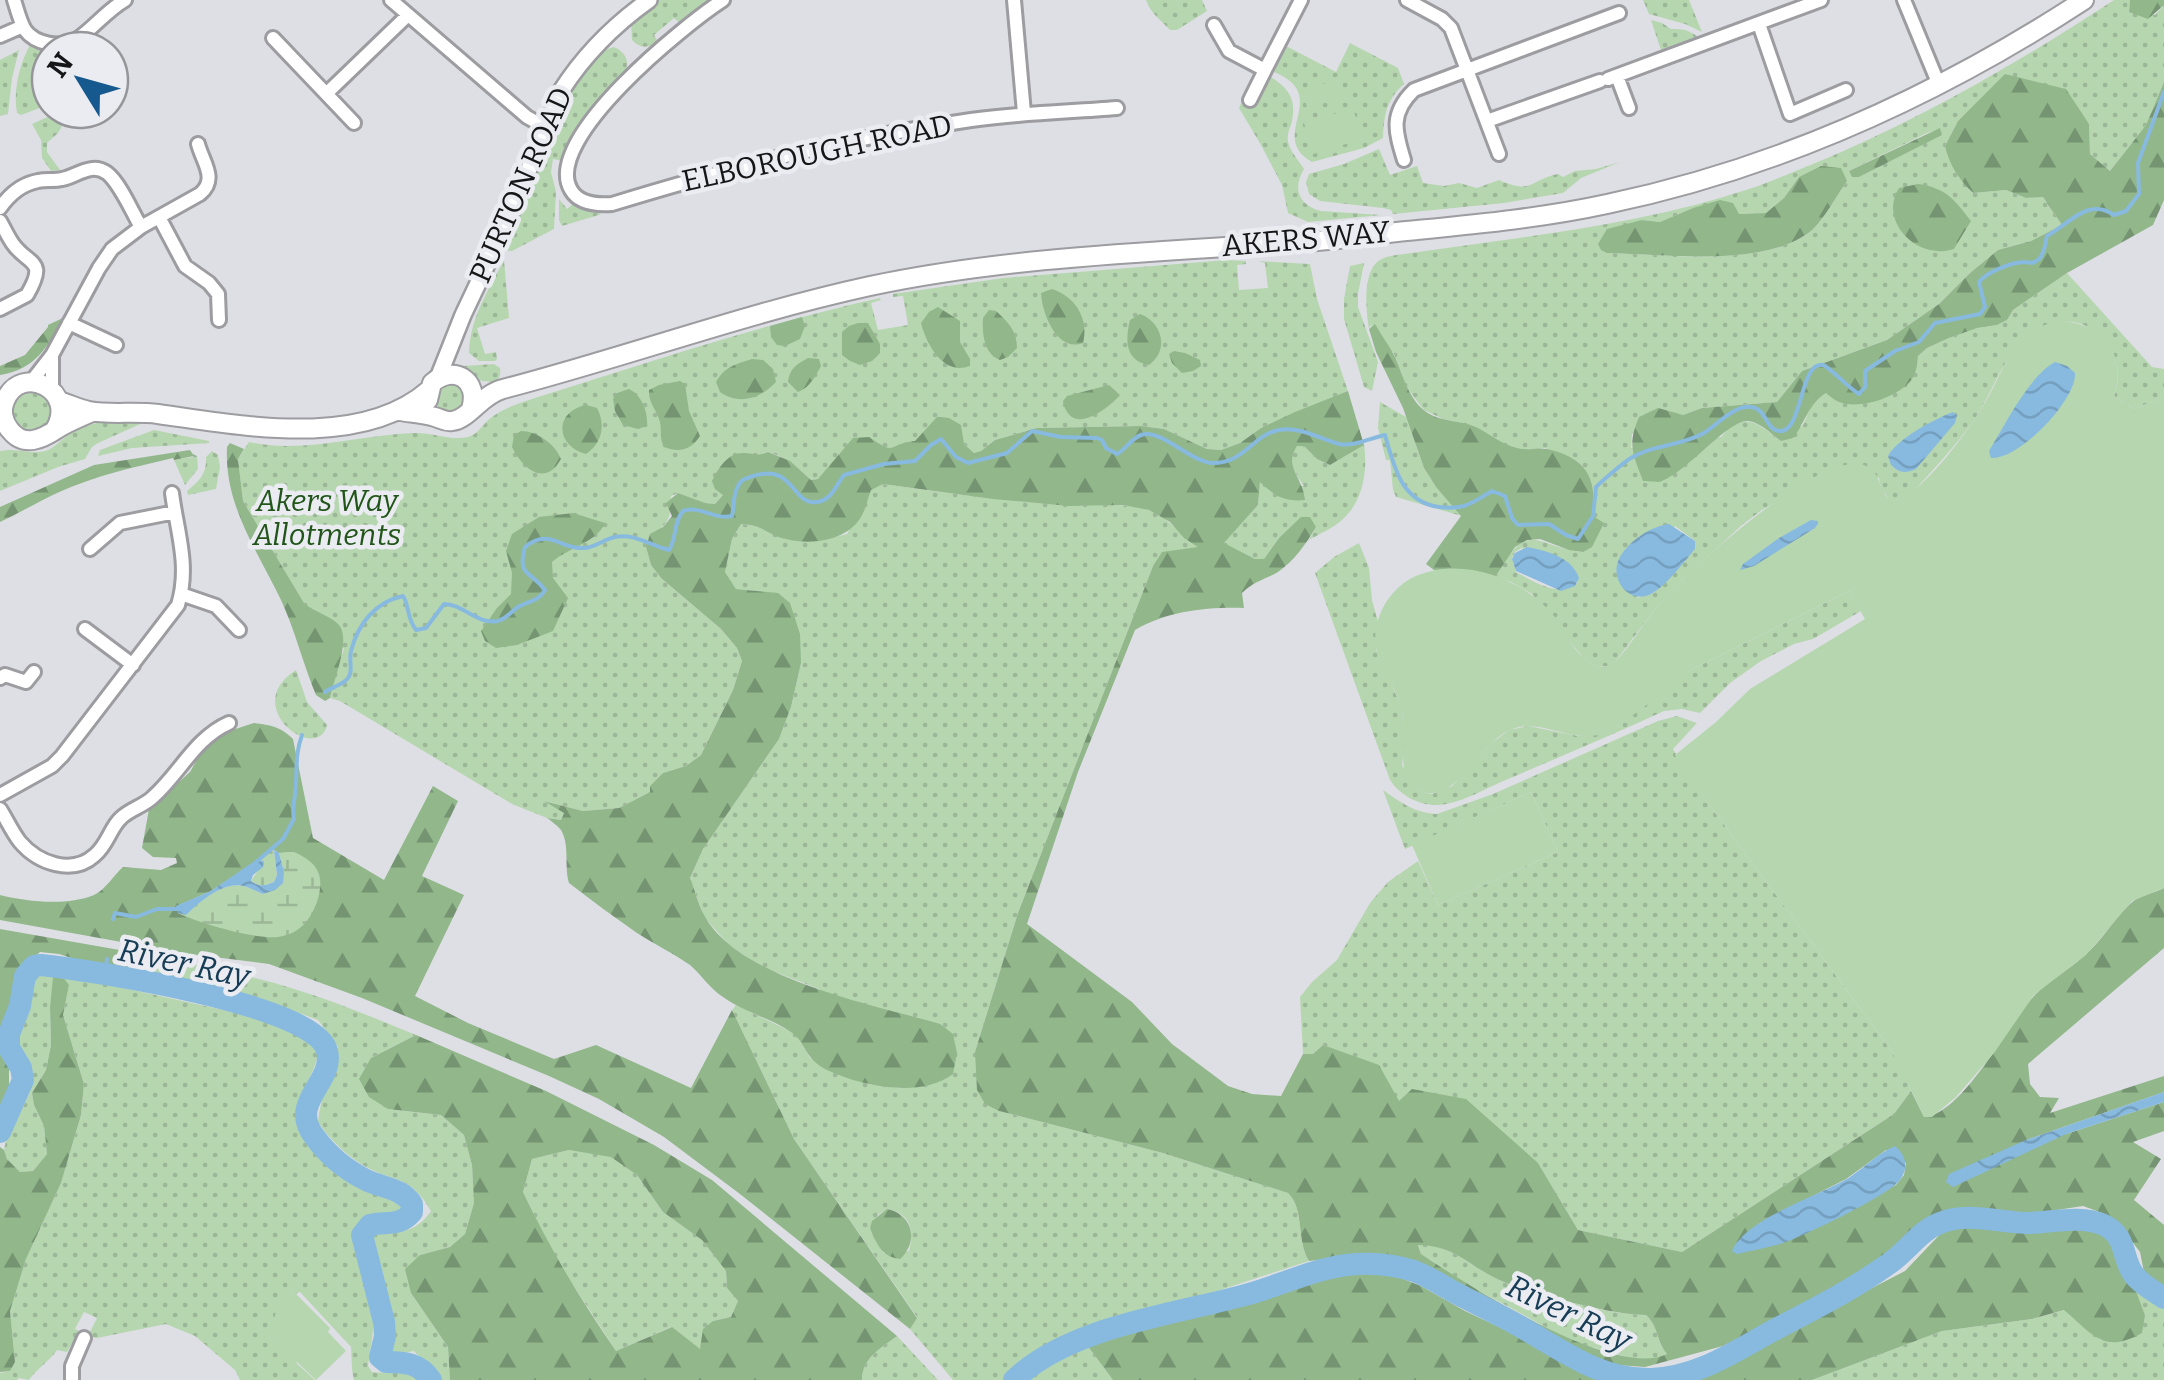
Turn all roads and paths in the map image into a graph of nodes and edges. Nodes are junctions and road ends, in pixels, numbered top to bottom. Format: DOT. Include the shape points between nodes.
graph roads {
  1 [pos="14,0"];
  2 [pos="124,0"];
  3 [pos="392,0"];
  4 [pos="648,0"];
  5 [pos="723,0"];
  6 [pos="1014,0"];
  7 [pos="1301,0"];
  8 [pos="1406,0"];
  9 [pos="1822,0"];
  10 [pos="1904,0"];
  11 [pos="2084,0"];
  12 [pos="1426,4"];
  13 [pos="1619,13"];
  14 [pos="408,15"];
  15 [pos="1758,24"];
  16 [pos="1214,25"];
  17 [pos="23,26"];
  18 [pos="0,36"];
  19 [pos="274,38"];
  20 [pos="1468,68"];
  21 [pos="1265,70"];
  22 [pos="1608,79"];
  23 [pos="1940,85"];
  24 [pos="1846,90"];
  25 [pos="327,93"];
  26 [pos="1250,100"];
  27 [pos="1117,108"];
  28 [pos="1629,108"];
  29 [pos="1024,114"];
  30 [pos="1487,120"];
  31 [pos="354,123"];
  32 [pos="545,126"];
  33 [pos="198,144"];
  34 [pos="574,146"];
  35 [pos="1498,154"];
  36 [pos="1404,160"];
  37 [pos="0,208"];
  38 [pos="159,217"];
  39 [pos="0,220"];
  40 [pos="141,227"];
  41 [pos="0,308"];
  42 [pos="219,320"];
  43 [pos="69,323"];
  44 [pos="454,340"];
  45 [pos="116,345"];
  46 [pos="52,355"];
  47 [pos="466,381"];
  48 [pos="433,384"];
  49 [pos="15,386"];
  50 [pos="497,390"];
  51 [pos="56,395"];
  52 [pos="471,409"];
  53 [pos="400,411"];
  54 [pos="92,412"];
  55 [pos="438,417"];
  56 [pos="2,418"];
  57 [pos="54,430"];
  58 [pos="18,437"];
  59 [pos="0,446"];
  60 [pos="172,493"];
  61 [pos="174,512"];
  62 [pos="90,549"];
  63 [pos="181,594"];
  64 [pos="85,629"];
  65 [pos="238,630"];
  66 [pos="134,665"];
  67 [pos="34,672"];
  68 [pos="0,678"];
  69 [pos="230,723"];
  70 [pos="0,795"];
  71 [pos="0,809"];
  72 [pos="84,1338"];
  73 [pos="68,1369"];
  1 -- 17 [label="street"];
  2 -- 17 [label="street" via="68,43 40,40"];
  3 -- 14 [label="street"];
  4 -- 32 [label="street, PURTON ROAD" via="588,54"];
  5 -- 34 [label="street, PURTON ROAD" via="642,65"];
  6 -- 29 [label="street"];
  7 -- 21 [label="street"];
  8 -- 12 [label="street"];
  9 -- 15 [label="street"];
  10 -- 23 [label="street"];
  11 -- 23 [label="main road, AKERS WAY"];
  12 -- 20 [label="street" via="1450,28"];
  13 -- 20 [label="street"];
  14 -- 25 [label="street"];
  14 -- 32 [label="street"];
  15 -- 22 [label="street"];
  15 -- 24 [label="street" via="1790,114"];
  16 -- 21 [label="street" via="1228,51"];
  17 -- 18 [label="street"];
  19 -- 25 [label="street"];
  20 -- 30 [label="street"];
  20 -- 36 [label="street" via="1414,90 1403,103 1396,127"];
  21 -- 26 [label="street"];
  22 -- 28 [label="street"];
  22 -- 30 [label="street"];
  23 -- 50 [label="main road, AKERS WAY" via="1782,155 1609,204 1343,239 1017,262 915,277"];
  25 -- 31 [label="street"];
  27 -- 29 [label="street, ELBOROUGH ROAD"];
  29 -- 34 [label="street, ELBOROUGH ROAD" via="780,155 603,205 571,190 566,176"];
  30 -- 35 [label="street"];
  32 -- 44 [label="street, PURTON ROAD"];
  33 -- 38 [label="street" via="208,187"];
  37 -- 40 [label="street" via="38,180 100,169"];
  38 -- 40 [label="street"];
  38 -- 42 [label="street" via="185,266 218,294"];
  39 -- 41 [label="street" via="36,271 27,295"];
  40 -- 43 [label="street" via="104,258"];
  43 -- 45 [label="street"];
  43 -- 46 [label="street"];
  44 -- 47 [label="street"];
  44 -- 48 [label="street, PURTON ROAD"];
  46 -- 49 [label="street"];
  46 -- 51 [label="street"];
  47 -- 48 [label="main road" via="452,374"];
  47 -- 50 [label="main road, AKERS WAY"];
  47 -- 52 [label="main road" via="474,394"];
  48 -- 53 [label="main road"];
  48 -- 55 [label="main road" via="428,405"];
  49 -- 51 [label="main road" via="45,385"];
  49 -- 56 [label="main road"];
  50 -- 52 [label="main road, AKERS WAY"];
  51 -- 54 [label="main road"];
  51 -- 57 [label="main road" via="61,416"];
  52 -- 55 [label="main road" via="460,419"];
  53 -- 54 [label="main road" via="290,428"];
  53 -- 55 [label="main road"];
  54 -- 57 [label="main road"];
  56 -- 58 [label="main road"];
  57 -- 58 [label="main road" via="36,440"];
  58 -- 59 [label="main road"];
  60 -- 61 [label="street"];
  61 -- 62 [label="street" via="120,523"];
  61 -- 63 [label="street" via="184,562"];
  63 -- 65 [label="street" via="216,606"];
  63 -- 66 [label="street"];
  64 -- 66 [label="street"];
  66 -- 70 [label="street" via="52,766"];
  67 -- 68 [label="street" via="26,682"];
  69 -- 71 [label="street" via="204,739 155,796 122,817 83,863 62,866 32,852"];
  72 -- 73 [label="street"];
}
